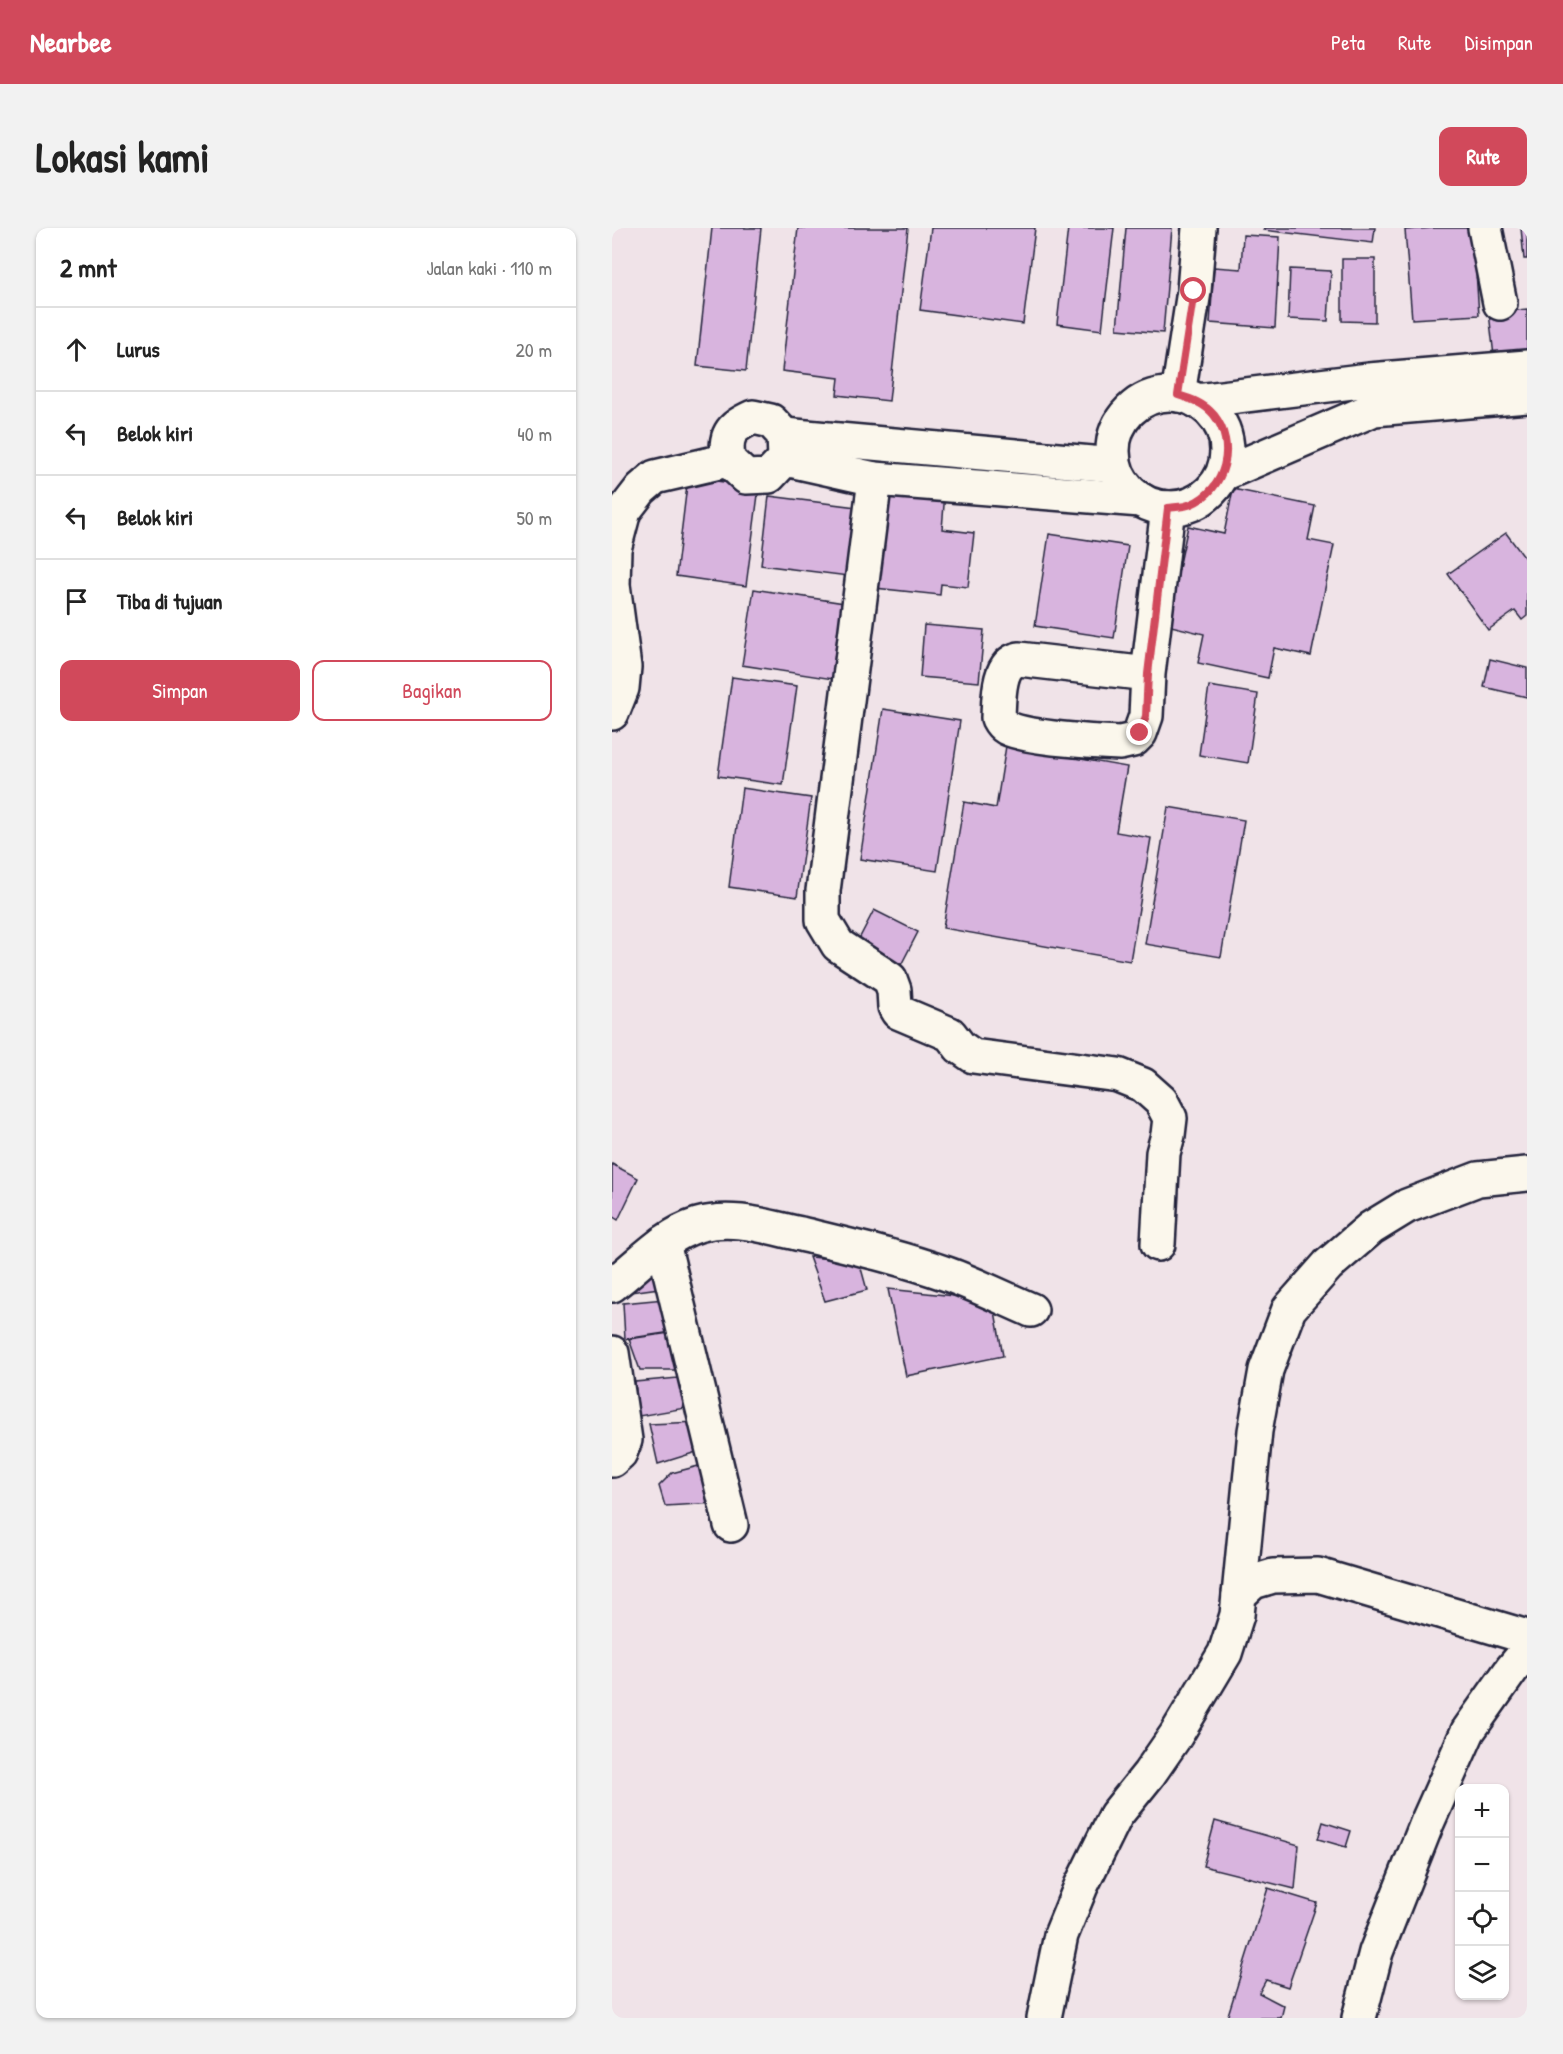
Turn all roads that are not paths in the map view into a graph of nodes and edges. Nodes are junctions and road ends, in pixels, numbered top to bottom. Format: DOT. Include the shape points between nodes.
graph roads {
  1 [pos="1199,228"];
  2 [pos="1485,228"];
  3 [pos="1500,303"];
  4 [pos="1527,367"];
  5 [pos="1372,394"];
  6 [pos="1527,396"];
  7 [pos="1187,398"];
  8 [pos="785,447"];
  9 [pos="728,460"];
  10 [pos="1114,465"];
  11 [pos="1222,474"];
  12 [pos="875,479"];
  13 [pos="1155,504"];
  14 [pos="1148,674"];
  15 [pos="612,712"];
  16 [pos="1527,1174"];
  17 [pos="663,1243"];
  18 [pos="1158,1244"];
  19 [pos="612,1285"];
  20 [pos="1031,1310"];
  21 [pos="612,1353"];
  22 [pos="612,1460"];
  23 [pos="731,1525"];
  24 [pos="1239,1594"];
  25 [pos="1527,1637"];
  26 [pos="1527,1651"];
  27 [pos="1044,2018"];
  28 [pos="1359,2018"];
  1 -- 7 [label="lane"];
  2 -- 3 [label="lane"];
  4 -- 5 [label="lane"];
  5 -- 6 [label="lane"];
  5 -- 7 [label="lane"];
  5 -- 11 [label="lane"];
  7 -- 10 [label="lane" via="1155,395 1135,405 1120,422 1113,443"];
  7 -- 11 [label="lane" via="1213,414 1224,433 1227,453"];
  8 -- 9 [label="lane" via="769,476 746,477"];
  8 -- 9 [label="lane" via="771,421 753,417 735,425 726,442"];
  8 -- 10 [label="lane"];
  8 -- 12 [label="lane"];
  9 -- 15 [label="lane" via="655,477 624,511 614,549 613,585 624,668 622,688"];
  10 -- 13 [label="lane" via="1124,485"];
  11 -- 13 [label="lane" via="1209,492 1191,505"];
  12 -- 13 [label="lane"];
  12 -- 18 [label="lane" via="823,891 823,920 838,945 890,979 898,1012 950,1034 973,1056 1118,1075 1143,1085 1161,1101 1170,1118 1163,1153"];
  13 -- 14 [label="lane"];
  16 -- 24 [label="lane" via="1478,1179 1407,1206 1371,1228 1328,1265 1289,1309 1266,1370 1257,1421"];
  17 -- 19 [label="lane"];
  17 -- 20 [label="lane" via="707,1223 728,1220 754,1224 915,1264"];
  17 -- 23 [label="lane"];
  21 -- 22 [label="lane" via="625,1440"];
  24 -- 25 [label="lane" via="1253,1582 1273,1576 1318,1575"];
  24 -- 27 [label="lane" via="1225,1653 1176,1735 1116,1815 1081,1886 1061,1935"];
  26 -- 28 [label="lane" via="1468,1731 1426,1823 1376,1952"];
}
